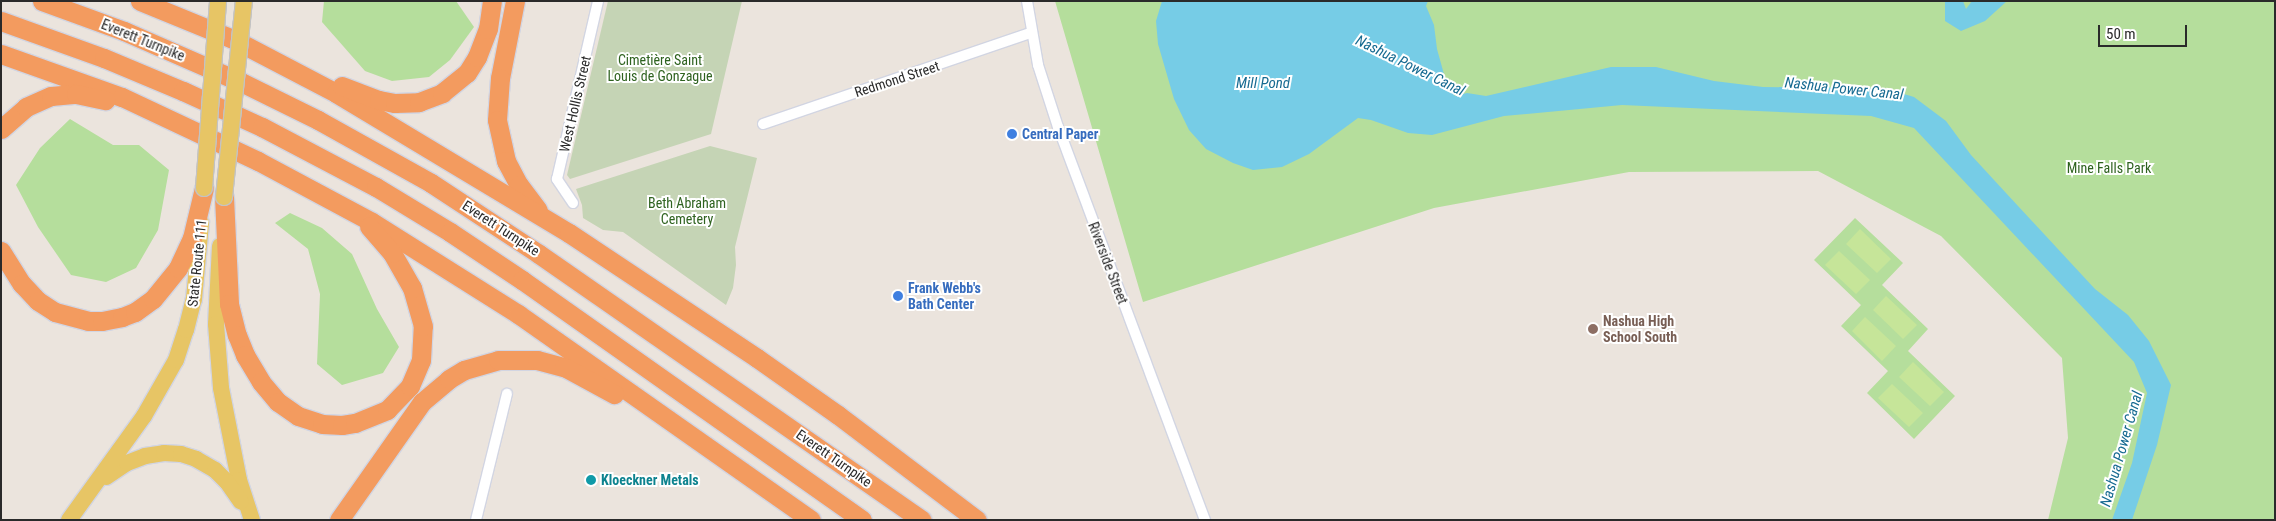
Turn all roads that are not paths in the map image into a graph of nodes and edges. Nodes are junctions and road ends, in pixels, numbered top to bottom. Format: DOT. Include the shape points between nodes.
graph roads {
  1 [pos="42,1"];
  2 [pos="140,1"];
  3 [pos="218,1"];
  4 [pos="244,1"];
  5 [pos="492,1"];
  6 [pos="515,1"];
  7 [pos="598,1"];
  8 [pos="1028,1"];
  9 [pos="1,21"];
  10 [pos="1031,33"];
  11 [pos="231,38"];
  12 [pos="1,54"];
  13 [pos="181,124"];
  14 [pos="762,124"];
  15 [pos="1,130"];
  16 [pos="204,188"];
  17 [pos="224,197"];
  18 [pos="334,201"];
  19 [pos="572,203"];
  20 [pos="568,233"];
  21 [pos="1,251"];
  22 [pos="508,394"];
  23 [pos="729,461"];
  24 [pos="87,495"];
  25 [pos="69,520"];
  26 [pos="251,520"];
  27 [pos="339,520"];
  28 [pos="476,520"];
  29 [pos="811,520"];
  30 [pos="862,520"];
  31 [pos="922,520"];
  32 [pos="977,520"];
  33 [pos="1204,520"];
  1 -- 31 [label="highway, Everett Turnpike" via="132,34 241,82 326,124 416,175 540,254"];
  2 -- 11 [label="highway"];
  3 -- 16 [label="main road, State Route 111, bridge"];
  4 -- 17 [label="main road, State Route 111, bridge"];
  5 -- 11 [label="highway" via="485,38 467,73 442,93 419,102 379,100"];
  6 -- 20 [label="highway" via="498,93 501,147 525,195 539,211"];
  7 -- 19 [label="street, West Hollis Street" via="557,179"];
  8 -- 10 [label="street, Riverside Street"];
  9 -- 30 [label="highway" via="96,54 184,91 269,131 376,188 522,280"];
  10 -- 14 [label="street, Redmond Street"];
  10 -- 33 [label="street, Riverside Street" via="1058,128"];
  11 -- 20 [label="highway" via="336,93"];
  12 -- 13 [label="highway" via="105,90"];
  13 -- 15 [label="highway" via="94,97 70,94 51,96 32,104 14,115"];
  13 -- 18 [label="highway"];
  16 -- 21 [label="highway" via="192,238 174,275 147,304 116,319 82,320 49,309 22,284"];
  16 -- 24 [label="main road, State Route 111" via="198,278 183,341 167,379 150,407"];
  17 -- 18 [label="highway" via="229,304 236,335 245,355 260,382 285,407 316,422 342,425 374,417 402,396 419,367 424,333 415,296 398,262 373,231"];
  17 -- 26 [label="main road, State Route 111" via="216,303 218,366 228,431"];
  18 -- 23 [label="highway" via="482,289"];
  20 -- 32 [label="highway" via="821,403"];
  22 -- 28 [label="street"];
  23 -- 27 [label="highway" via="564,367 536,360 498,360 464,370 429,395"];
  23 -- 29 [label="highway"];
  24 -- 25 [label="main road, State Route 111"];
  24 -- 26 [label="main road" via="127,462 151,454 176,453 196,459 220,474 234,490"];
}
